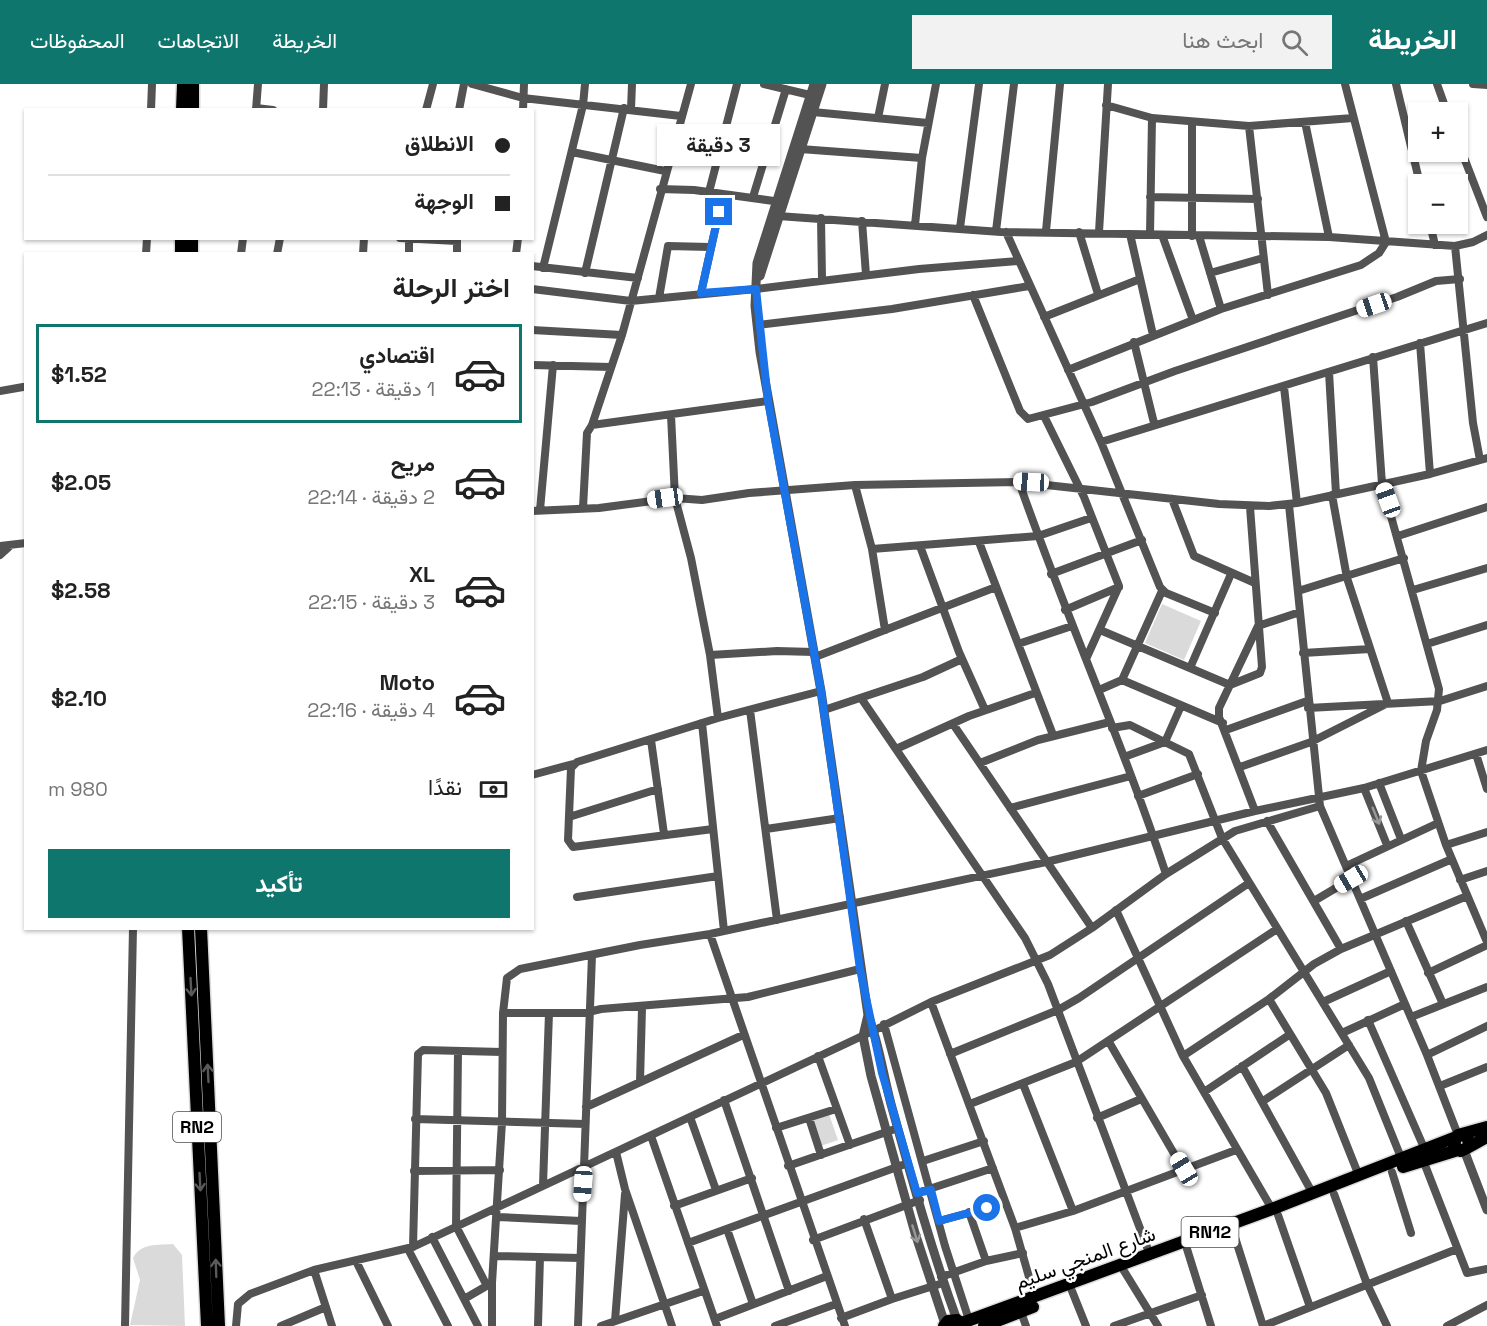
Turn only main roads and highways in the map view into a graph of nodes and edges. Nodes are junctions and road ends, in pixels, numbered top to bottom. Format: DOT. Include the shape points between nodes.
graph roads {
  1 [pos="183,84"];
  2 [pos="193,84"];
  3 [pos="183,108"];
  4 [pos="193,108"];
  5 [pos="188,930"];
  6 [pos="201,930"];
  7 [pos="1487,1127"];
  8 [pos="1458,1136"];
  9 [pos="1487,1137"];
  10 [pos="1463,1149"];
  11 [pos="1424,1155"];
  12 [pos="1275,1212"];
  13 [pos="957,1323"];
  14 [pos="207,1326"];
  15 [pos="219,1326"];
  16 [pos="984,1326"];
  1 -- 3 [label="main road"];
  2 -- 4 [label="main road"];
  5 -- 14 [label="main road, RN2, one-way"];
  15 -- 6 [label="main road, RN2, one-way"];
  7 -- 8 [label="main road, شارع المنجي سليم / RN12"];
  8 -- 10 [label="main road" via="1453,1143"];
  8 -- 11 [label="main road, شارع المنجي سليم / RN12"];
  9 -- 10 [label="main road, شارع المنجي سليم / RN12"];
  10 -- 11 [label="main road, شارع المنجي سليم / RN12"];
  11 -- 12 [label="main road, شارع المنجي سليم / RN12" via="1359,1176"];
  11 -- 12 [label="main road, شارع المنجي سليم / RN12" via="1392,1172"];
  12 -- 13 [label="main road, شارع المنجي سليم / RN12"];
  12 -- 16 [label="main road, شارع المنجي سليم / RN12"];
}
